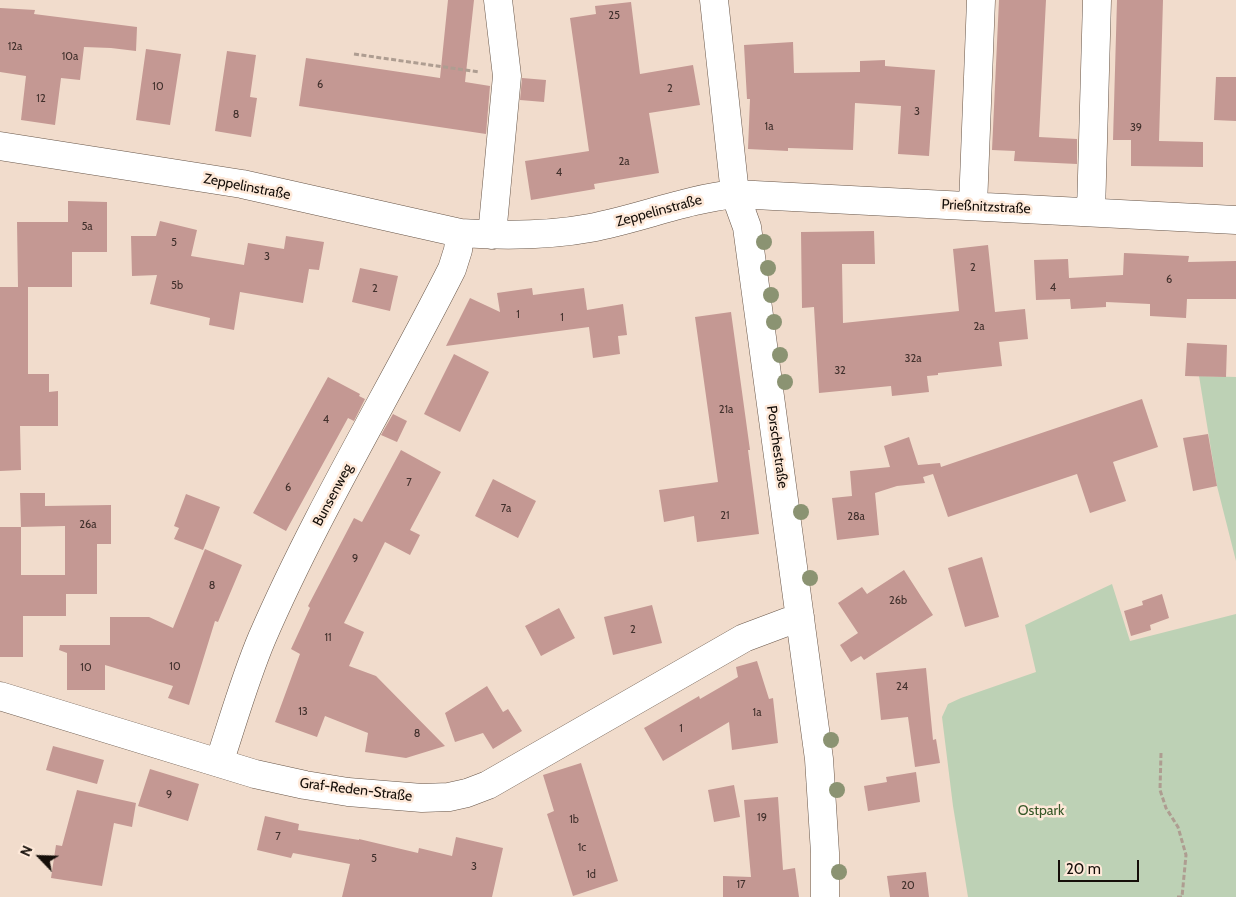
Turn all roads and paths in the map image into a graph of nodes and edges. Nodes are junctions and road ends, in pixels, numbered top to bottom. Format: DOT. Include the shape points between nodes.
graph roads {
  1 [pos="498,0"];
  2 [pos="714,0"];
  3 [pos="981,0"];
  4 [pos="1098,0"];
  5 [pos="354,54"];
  6 [pos="507,76"];
  7 [pos="0,146"];
  8 [pos="735,194"];
  9 [pos="973,206"];
  10 [pos="1091,212"];
  11 [pos="1236,220"];
  12 [pos="460,233"];
  13 [pos="492,235"];
  14 [pos="800,617"];
  15 [pos="0,696"];
  16 [pos="1161,753"];
  17 [pos="219,763"];
  18 [pos="825,897"];
  19 [pos="1177,897"];
  20 [pos="1183,897"];
  1 -- 6 [label="street"];
  2 -- 8 [label="street, Porschestraße"];
  3 -- 9 [label="street"];
  4 -- 10 [label="street"];
  5 -- 6 [label="path"];
  6 -- 13 [label="street"];
  7 -- 12 [label="street, Zeppelinstraße" via="242,184"];
  8 -- 9 [label="street, Prießnitzstraße"];
  8 -- 13 [label="street, Zeppelinstraße" via="713,196 590,228 548,234"];
  8 -- 14 [label="street, Porschestraße" via="748,227"];
  9 -- 10 [label="street, Prießnitzstraße"];
  10 -- 11 [label="street, Prießnitzstraße"];
  12 -- 13 [label="street, Zeppelinstraße"];
  12 -- 17 [label="street, Bunsenweg" via="452,269 272,615 249,671"];
  14 -- 17 [label="street, Graf-Reden-Straße" via="744,638 488,785 467,793 422,798 348,792 255,774"];
  14 -- 18 [label="street, Porschestraße" via="819,759"];
  15 -- 17 [label="street, Graf-Reden-Straße"];
  16 -- 20 [label="path" via="1160,790 1178,827 1186,855"];
  19 -- 20 [label="path"];
}
